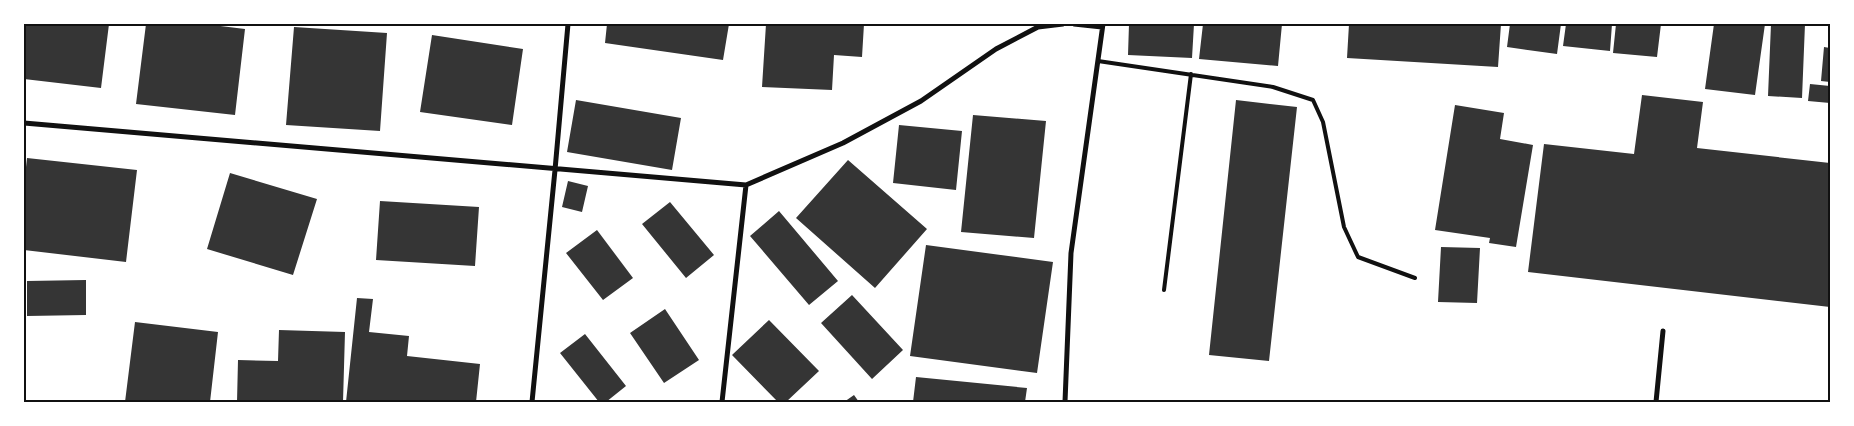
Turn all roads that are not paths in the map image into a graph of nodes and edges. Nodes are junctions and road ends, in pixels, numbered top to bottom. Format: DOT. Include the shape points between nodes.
graph roads {
  1 [pos="568,24"];
  2 [pos="1064,24"];
  3 [pos="1074,24"];
  4 [pos="1102,26"];
  5 [pos="1098,61"];
  6 [pos="1191,74"];
  7 [pos="24,123"];
  8 [pos="555,170"];
  9 [pos="746,185"];
  10 [pos="1415,278"];
  11 [pos="1164,290"];
  12 [pos="1663,331"];
  13 [pos="532,402"];
  14 [pos="722,402"];
  15 [pos="1065,402"];
  16 [pos="1656,402"];
  1 -- 8 [label="street"];
  2 -- 9 [label="street" via="1038,27 996,49 921,101 842,143"];
  3 -- 4 [label="street"];
  4 -- 5 [label="street"];
  5 -- 6 [label="lane"];
  5 -- 15 [label="street" via="1072,253"];
  6 -- 10 [label="lane" via="1274,86 1314,100 1324,122 1344,228 1358,257"];
  6 -- 11 [label="lane"];
  7 -- 8 [label="street"];
  8 -- 9 [label="street"];
  8 -- 13 [label="street"];
  9 -- 14 [label="street"];
  12 -- 16 [label="street"];
}
